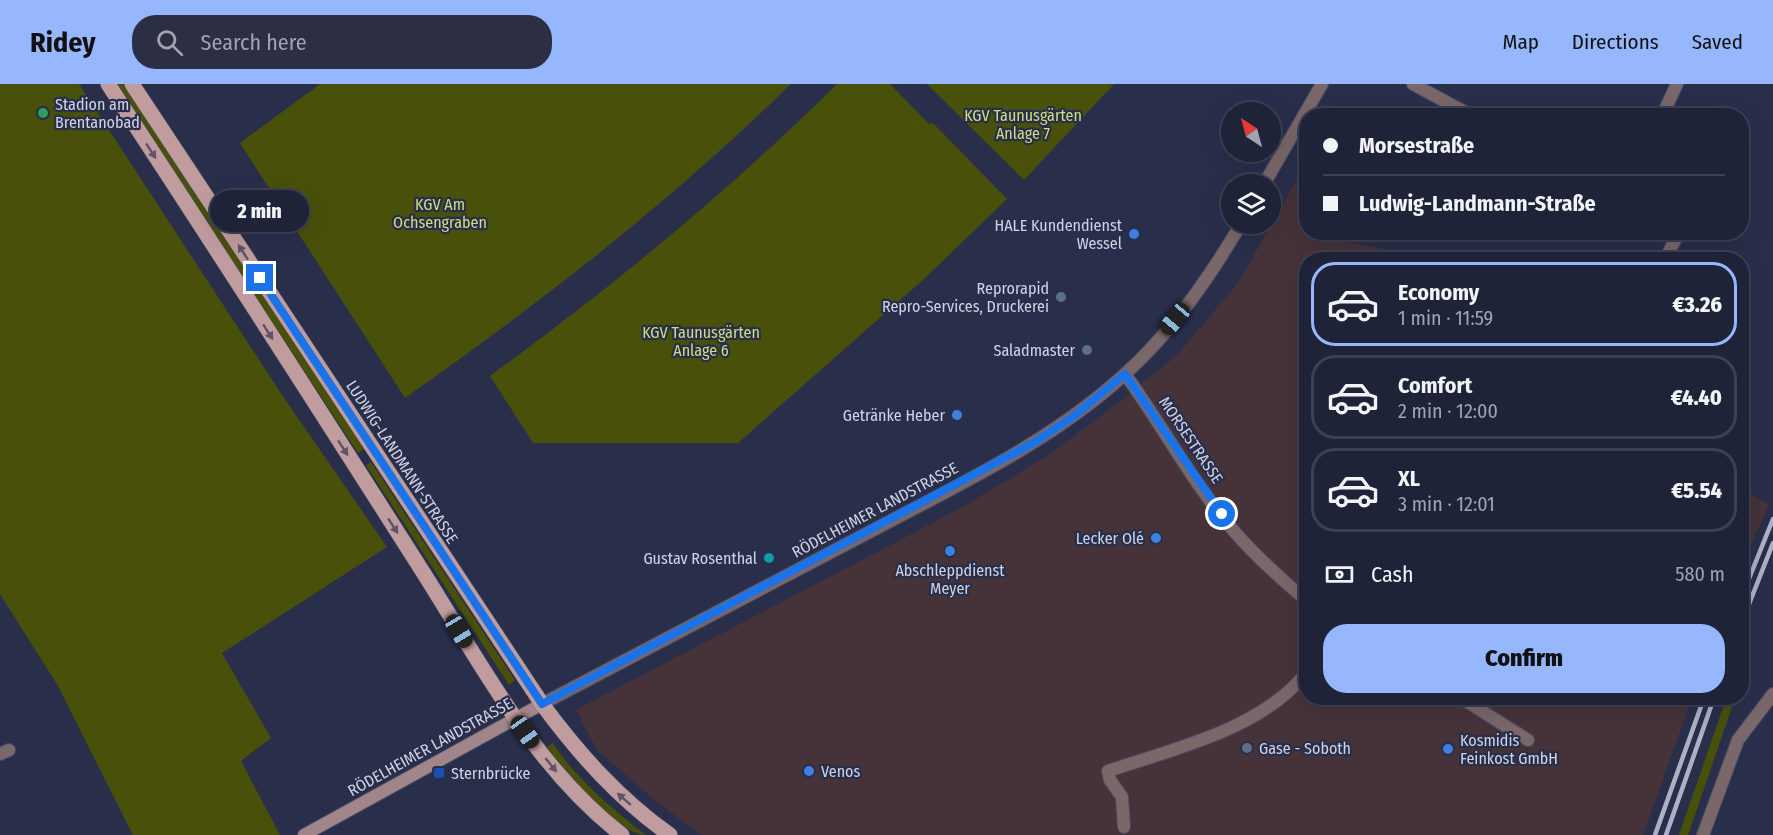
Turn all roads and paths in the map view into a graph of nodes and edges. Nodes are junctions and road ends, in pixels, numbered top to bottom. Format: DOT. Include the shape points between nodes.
graph roads {
  1 [pos="108,84"];
  2 [pos="132,84"];
  3 [pos="1322,84"];
  4 [pos="1413,84"];
  5 [pos="1677,84"];
  6 [pos="1308,108"];
  7 [pos="1457,108"];
  8 [pos="1666,108"];
  9 [pos="1299,123"];
  10 [pos="1269,174"];
  11 [pos="1235,234"];
  12 [pos="1125,374"];
  13 [pos="1299,594"];
  14 [pos="1299,682"];
  15 [pos="1773,694"];
  16 [pos="542,704"];
  17 [pos="1472,705"];
  18 [pos="516,718"];
  19 [pos="1528,740"];
  20 [pos="1124,827"];
  21 [pos="304,835"];
  22 [pos="622,835"];
  23 [pos="670,835"];
  24 [pos="1703,835"];
  1 -- 18 [label="main road, one-way"];
  16 -- 2 [label="main road, LUDWIG-LANDMANN-STRASSE, one-way"];
  3 -- 6 [label="street"];
  4 -- 7 [label="street"];
  5 -- 8 [label="street"];
  9 -- 10 [label="street"];
  11 -- 12 [label="street, RÖDELHEIMER LANDSTRASSE" via="1188,304"];
  12 -- 13 [label="street, MORSESTRASSE" via="1233,530"];
  12 -- 16 [label="street, RÖDELHEIMER LANDSTRASSE" via="1035,442"];
  14 -- 20 [label="street" via="1274,703 1212,736 1108,771 1122,797"];
  15 -- 24 [label="street" via="1738,740"];
  16 -- 18 [label="main road, RÖDELHEIMER LANDSTRASSE"];
  23 -- 16 [label="main road, LUDWIG-LANDMANN-STRASSE, one-way" via="610,786"];
  17 -- 19 [label="street"];
  18 -- 21 [label="main road, RÖDELHEIMER LANDSTRASSE"];
  18 -- 22 [label="main road, one-way" via="572,789"];
}
